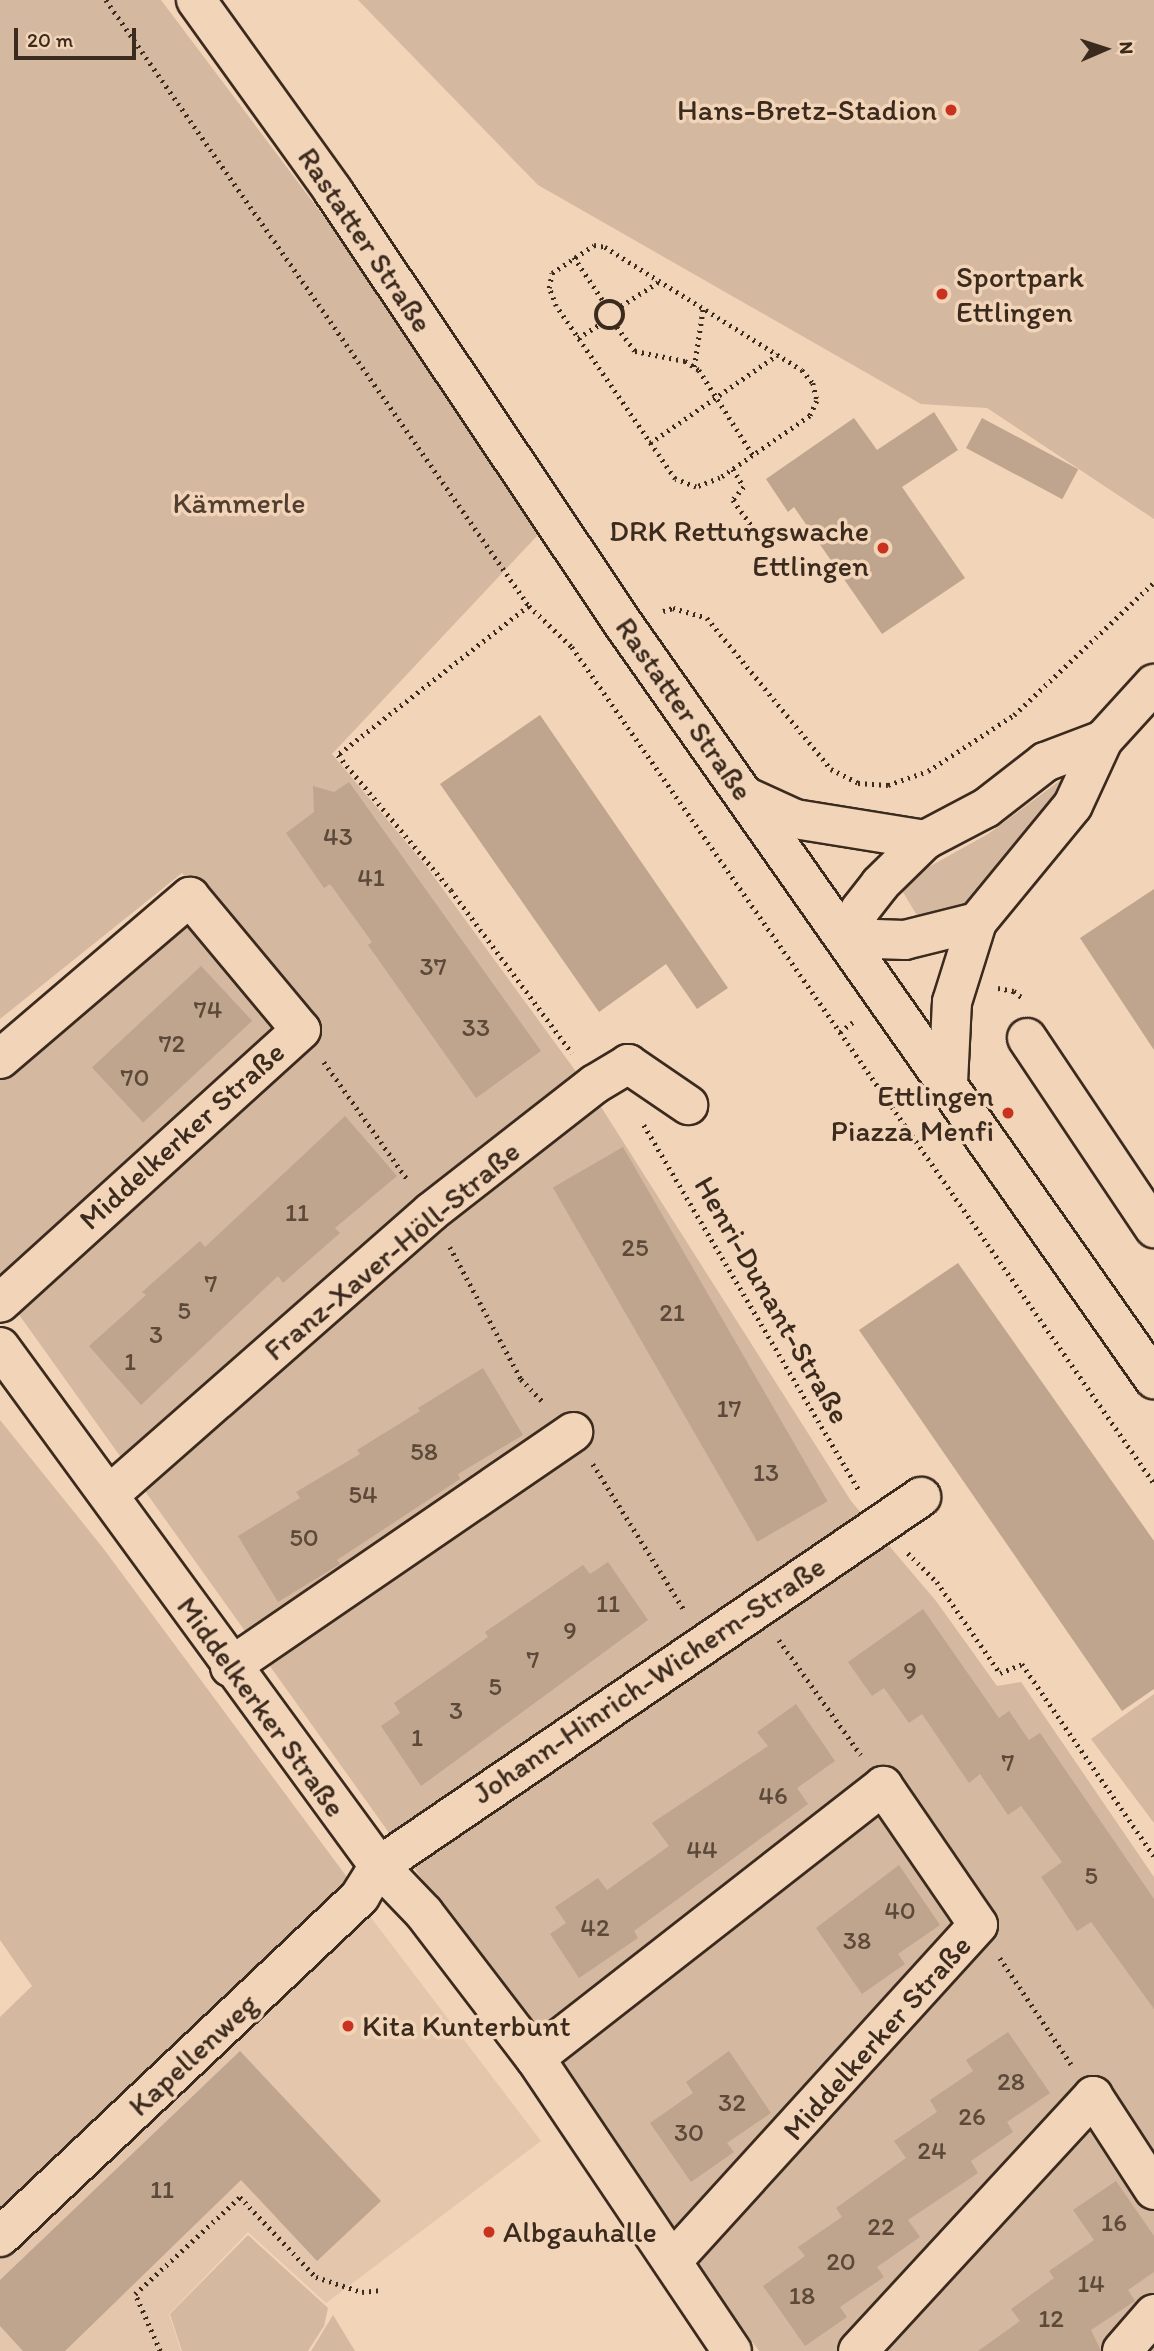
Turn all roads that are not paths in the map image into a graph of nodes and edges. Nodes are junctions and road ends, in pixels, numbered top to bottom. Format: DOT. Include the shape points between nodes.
graph roads {
  1 [pos="196,0"];
  2 [pos="1154,684"];
  3 [pos="1103,740"];
  4 [pos="747,797"];
  5 [pos="925,840"];
  6 [pos="977,922"];
  7 [pos="847,939"];
  8 [pos="1027,1038"];
  9 [pos="0,1059"];
  10 [pos="948,1083"];
  11 [pos="688,1105"];
  12 [pos="1154,1228"];
  13 [pos="0,1303"];
  14 [pos="0,1347"];
  15 [pos="1154,1379"];
  16 [pos="573,1432"];
  17 [pos="109,1495"];
  18 [pos="921,1497"];
  19 [pos="230,1667"];
  20 [pos="379,1866"];
  21 [pos="535,2058"];
  22 [pos="1154,2190"];
  23 [pos="0,2237"];
  24 [pos="674,2259"];
  25 [pos="1154,2315"];
  26 [pos="732,2351"];
  27 [pos="858,2351"];
  28 [pos="1122,2351"];
  1 -- 4 [label="street, Rastatter Straße" via="333,191 624,625"];
  2 -- 3 [label="street"];
  3 -- 5 [label="street" via="1045,762 986,808"];
  3 -- 6 [label="street" via="1073,805"];
  4 -- 5 [label="street" via="795,819"];
  4 -- 7 [label="street, Rastatter Straße"];
  5 -- 7 [label="street" via="880,884 860,910"];
  6 -- 7 [label="street" via="905,940"];
  6 -- 10 [label="street" via="952,1002"];
  7 -- 10 [label="street, Rastatter Straße"];
  8 -- 12 [label="street"];
  9 -- 13 [label="street, Middelkerker Straße" via="190,897 301,1030"];
  10 -- 15 [label="street, Rastatter Straße"];
  11 -- 17 [label="street, Franz-Xaver-Höll-Straße" via="628,1064 595,1084 432,1212"];
  14 -- 17 [label="street, Middelkerker Straße"];
  16 -- 19 [label="street"];
  17 -- 19 [label="street, Middelkerker Straße"];
  18 -- 20 [label="street, Johann-Hinrich-Wichern-Straße"];
  19 -- 20 [label="street, Middelkerker Straße"];
  20 -- 21 [label="street, Middelkerker Straße" via="424,1913"];
  20 -- 23 [label="street, Kapellenweg" via="341,1915"];
  21 -- 24 [label="street, Middelkerker Straße"];
  21 -- 24 [label="street, Middelkerker Straße" via="883,1786 978,1925"];
  22 -- 27 [label="street" via="1093,2096"];
  24 -- 26 [label="street, Middelkerker Straße"];
  25 -- 28 [label="street"];
}
